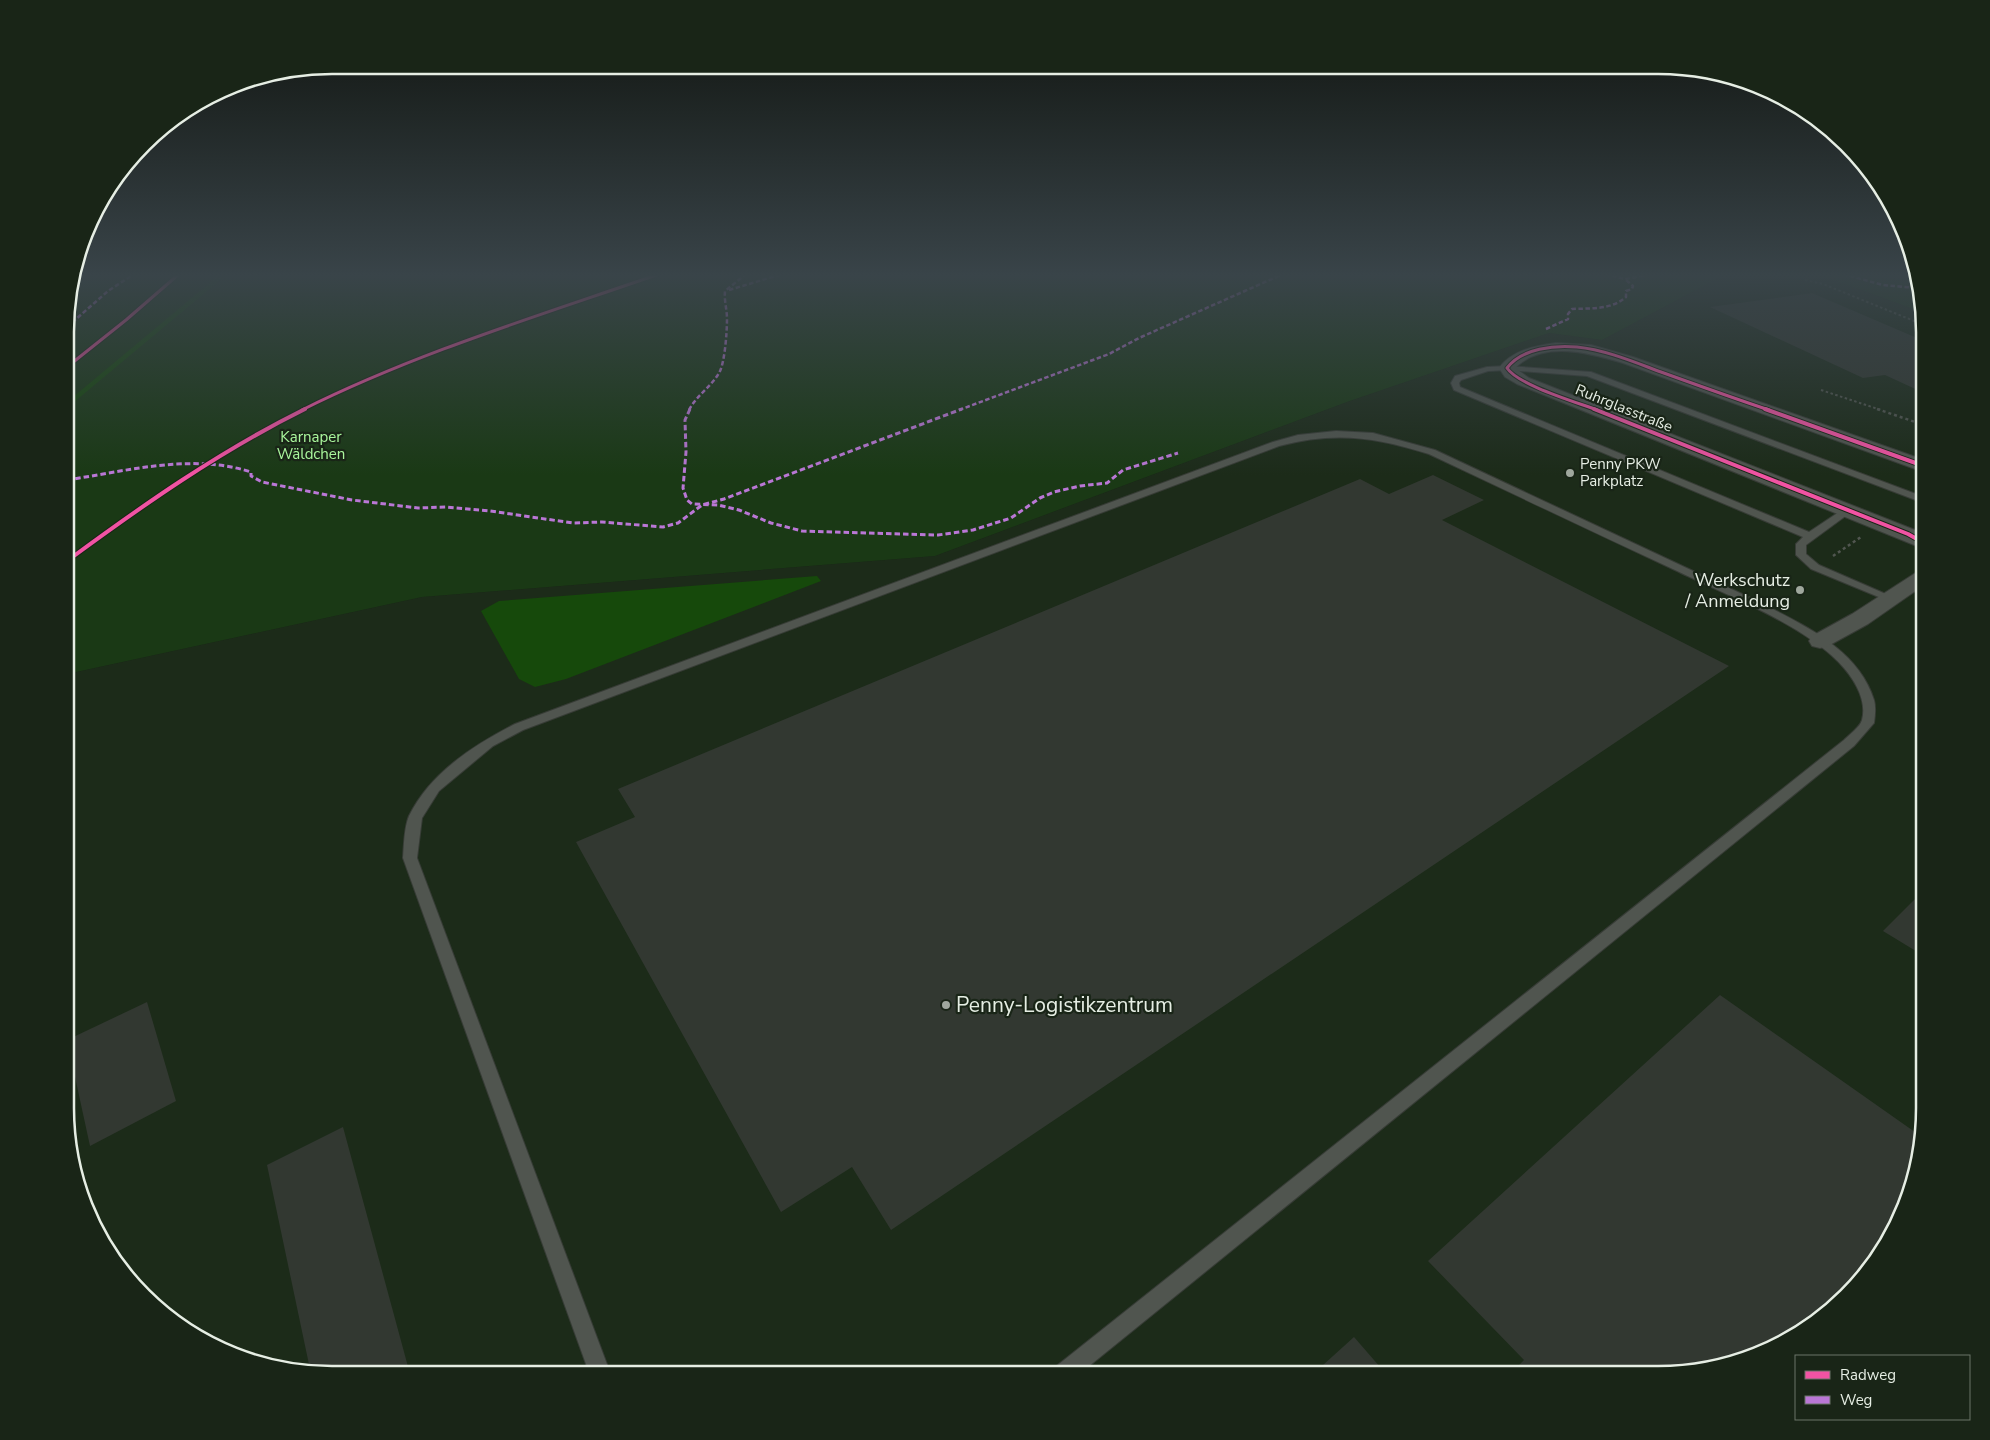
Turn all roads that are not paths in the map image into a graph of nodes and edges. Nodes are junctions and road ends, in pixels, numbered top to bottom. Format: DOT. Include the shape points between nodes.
graph roads {
  1 [pos="1507,368"];
  2 [pos="1916,463"];
  3 [pos="1916,497"];
  4 [pos="1848,510"];
  5 [pos="1810,536"];
  6 [pos="1916,538"];
  7 [pos="1916,581"];
  8 [pos="1890,598"];
  9 [pos="1820,641"];
  10 [pos="599,1366"];
  11 [pos="1072,1366"];
  1 -- 2 [label="street" via="1510,362 1541,349 1587,348"];
  1 -- 3 [label="lane" via="1588,374"];
  1 -- 4 [label="street, Ruhrglasstraße" via="1523,381"];
  1 -- 5 [label="lane" via="1487,369 1458,378 1455,383 1457,388"];
  4 -- 5 [label="lane"];
  4 -- 6 [label="street, Ruhrglasstraße"];
  5 -- 8 [label="lane" via="1801,544 1801,554 1815,567"];
  7 -- 8 [label="street"];
  8 -- 9 [label="street"];
  9 -- 10 [label="lane" via="1754,603 1432,452 1396,440 1355,432 1330,433 1302,436 1276,444 519,727 488,743 434,788 415,818 410,858"];
  9 -- 11 [label="lane" via="1839,654 1854,672 1868,702 1868,723 1849,743"];
}
